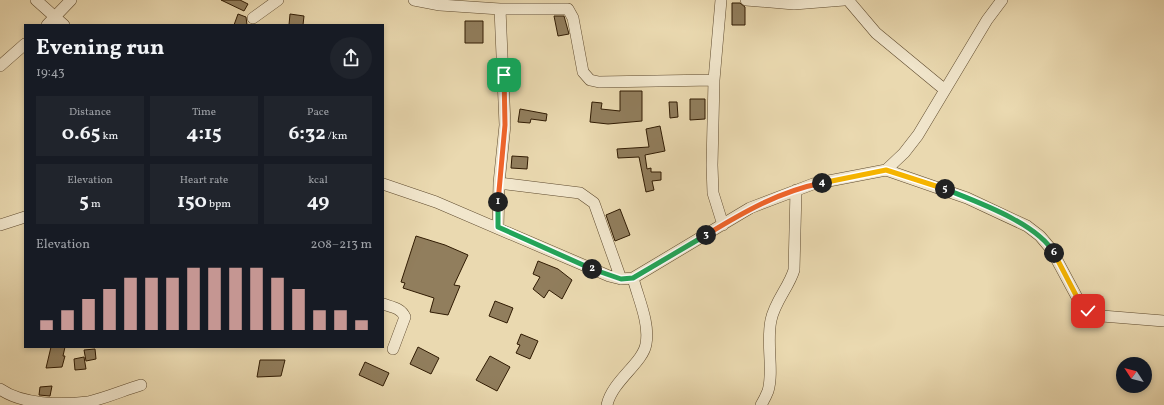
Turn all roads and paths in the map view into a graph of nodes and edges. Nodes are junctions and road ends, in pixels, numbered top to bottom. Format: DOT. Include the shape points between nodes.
graph roads {
  1 [pos="36,0"];
  2 [pos="71,0"];
  3 [pos="278,0"];
  4 [pos="414,0"];
  5 [pos="721,0"];
  6 [pos="746,0"];
  7 [pos="844,0"];
  8 [pos="848,0"];
  9 [pos="1002,0"];
  10 [pos="500,9"];
  11 [pos="55,17"];
  12 [pos="253,18"];
  13 [pos="48,24"];
  14 [pos="63,24"];
  15 [pos="24,45"];
  16 [pos="0,66"];
  17 [pos="714,80"];
  18 [pos="945,90"];
  19 [pos="886,170"];
  20 [pos="499,183"];
  21 [pos="384,184"];
  22 [pos="796,190"];
  23 [pos="24,218"];
  24 [pos="0,225"];
  25 [pos="723,225"];
  26 [pos="498,227"];
  27 [pos="633,278"];
  28 [pos="621,279"];
  29 [pos="384,304"];
  30 [pos="1164,320"];
  31 [pos="393,349"];
  32 [pos="142,385"];
  33 [pos="0,389"];
  34 [pos="607,405"];
  35 [pos="762,405"];
  1 -- 11 [label="street"];
  2 -- 11 [label="street"];
  3 -- 12 [label="street"];
  4 -- 10 [label="street" via="440,5"];
  5 -- 17 [label="street"];
  6 -- 7 [label="street" via="794,4"];
  8 -- 18 [label="street" via="876,33"];
  9 -- 18 [label="street"];
  10 -- 17 [label="street" via="568,9 583,72 590,80"];
  10 -- 20 [label="street" via="505,125"];
  11 -- 13 [label="street"];
  11 -- 14 [label="street"];
  15 -- 16 [label="street"];
  17 -- 25 [label="street" via="713,193"];
  18 -- 19 [label="street" via="918,135"];
  19 -- 22 [label="street" via="813,184"];
  19 -- 30 [label="street" via="967,198 1026,226 1040,236 1051,249 1079,301 1088,311 1102,316"];
  20 -- 26 [label="street"];
  20 -- 28 [label="street" via="580,193 589,198 594,203"];
  21 -- 26 [label="street"];
  22 -- 25 [label="street" via="750,208"];
  22 -- 35 [label="street" via="794,270 772,318 768,336 768,390"];
  23 -- 24 [label="street"];
  25 -- 27 [label="street"];
  26 -- 28 [label="street"];
  27 -- 28 [label="street"];
  27 -- 34 [label="street" via="646,326 646,344 638,359 619,380"];
  29 -- 31 [label="street" via="397,308 405,317"];
  32 -- 33 [label="street" via="87,402 61,404 30,401"];
}
